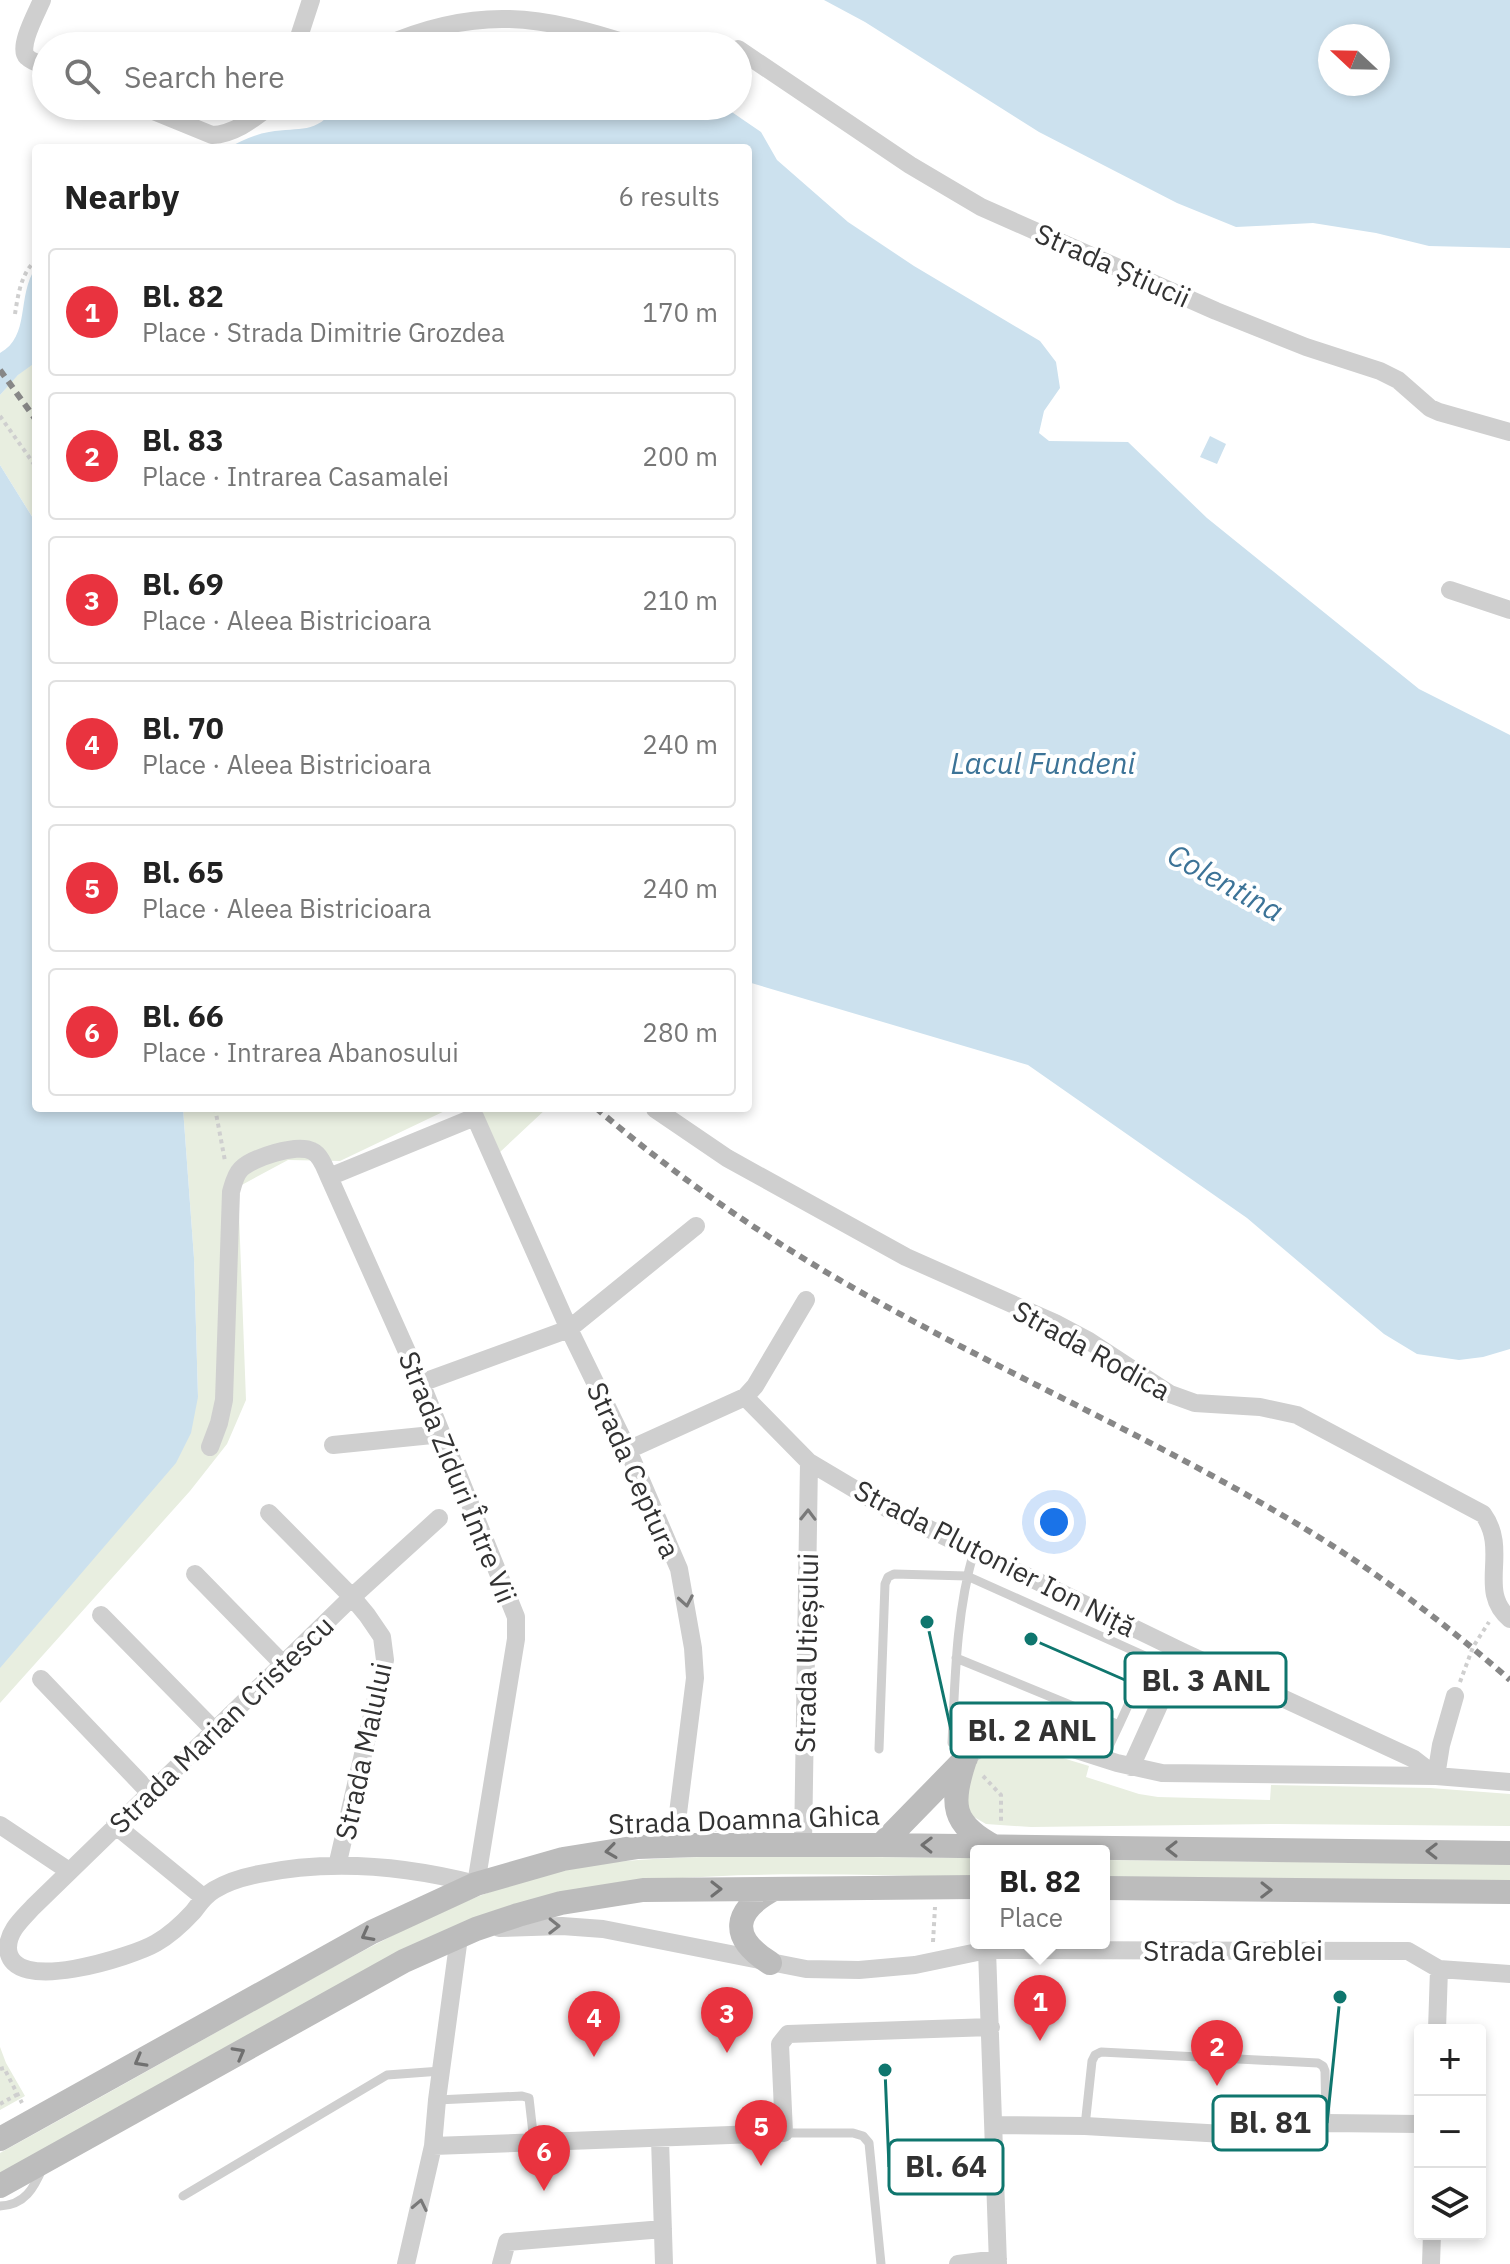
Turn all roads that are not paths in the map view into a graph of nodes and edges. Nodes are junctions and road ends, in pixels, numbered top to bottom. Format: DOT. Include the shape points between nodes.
graph roads {
  1 [pos="42,0"];
  2 [pos="311,0"];
  3 [pos="301,32"];
  4 [pos="424,32"];
  5 [pos="588,32"];
  6 [pos="752,58"];
  7 [pos="32,61"];
  8 [pos="175,120"];
  9 [pos="250,120"];
  10 [pos="1510,432"];
  11 [pos="1450,590"];
  12 [pos="1510,610"];
  13 [pos="659,1112"];
  14 [pos="329,1177"];
  15 [pos="696,1226"];
  16 [pos="806,1300"];
  17 [pos="569,1329"];
  18 [pos="421,1383"];
  19 [pos="745,1397"];
  20 [pos="442,1434"];
  21 [pos="333,1445"];
  22 [pos="210,1447"];
  23 [pos="628,1450"];
  24 [pos="809,1462"];
  25 [pos="269,1513"];
  26 [pos="439,1518"];
  27 [pos="1505,1531"];
  28 [pos="974,1551"];
  29 [pos="195,1574"];
  30 [pos="967,1576"];
  31 [pos="352,1597"];
  32 [pos="1504,1612"];
  33 [pos="101,1615"];
  34 [pos="1183,1652"];
  35 [pos="956,1658"];
  36 [pos="283,1664"];
  37 [pos="41,1679"];
  38 [pos="1455,1696"];
  39 [pos="1119,1725"];
  40 [pos="215,1731"];
  41 [pos="879,1749"];
  42 [pos="959,1750"];
  43 [pos="1103,1759"];
  44 [pos="1131,1767"];
  45 [pos="1436,1776"];
  46 [pos="1510,1782"];
  47 [pos="150,1793"];
  48 [pos="0,1825"];
  49 [pos="115,1825"];
  50 [pos="685,1845"];
  51 [pos="803,1845"];
  52 [pos="881,1845"];
  53 [pos="994,1845"];
  54 [pos="970,1847"];
  55 [pos="1110,1848"];
  56 [pos="1510,1853"];
  57 [pos="337,1866"];
  58 [pos="69,1871"];
  59 [pos="476,1884"];
  60 [pos="970,1887"];
  61 [pos="1110,1888"];
  62 [pos="774,1889"];
  63 [pos="1510,1892"];
  64 [pos="203,1897"];
  65 [pos="468,1933"];
  66 [pos="987,1950"];
  67 [pos="770,1963"];
  68 [pos="1439,1969"];
  69 [pos="1510,1974"];
  70 [pos="1437,2024"];
  71 [pos="991,2027"];
  72 [pos="441,2071"];
  73 [pos="437,2100"];
  74 [pos="1326,2123"];
  75 [pos="1414,2124"];
  76 [pos="994,2125"];
  77 [pos="1085,2126"];
  78 [pos="784,2133"];
  79 [pos="0,2139"];
  80 [pos="660,2139"];
  81 [pos="534,2142"];
  82 [pos="433,2146"];
  83 [pos="46,2161"];
  84 [pos="0,2186"];
  85 [pos="183,2196"];
  86 [pos="0,2206"];
  87 [pos="663,2229"];
  88 [pos="1432,2240"];
  89 [pos="998,2262"];
  90 [pos="406,2264"];
  91 [pos="501,2264"];
  92 [pos="664,2264"];
  93 [pos="881,2264"];
  94 [pos="958,2264"];
  95 [pos="1431,2264"];
  1 -- 7 [label="street" via="24,45"];
  2 -- 3 [label="street"];
  4 -- 5 [label="street" via="507,17"];
  6 -- 10 [label="street, Strada Știucii" via="981,207 1230,316 1380,371 1439,412"];
  8 -- 9 [label="street" via="212,135 223,135"];
  11 -- 12 [label="street"];
  13 -- 27 [label="street, Strada Rodica" via="768,1181 906,1257 1078,1335 1170,1394 1195,1403 1297,1415 1483,1514"];
  14 -- 17 [label="street, Strada Ceptura" via="475,1117"];
  14 -- 18 [label="street, Strada Ziduri Între Vii"];
  14 -- 22 [label="street, Strada Ziduri Între Vii" via="312,1150 291,1148 254,1161 233,1181 224,1400"];
  15 -- 17 [label="street"];
  16 -- 19 [label="street"];
  17 -- 18 [label="street"];
  17 -- 23 [label="street, Strada Ceptura"];
  18 -- 20 [label="street, Strada Ziduri Între Vii"];
  19 -- 23 [label="street"];
  19 -- 24 [label="street, Strada Plutonier Ion Niță"];
  20 -- 21 [label="street"];
  20 -- 59 [label="street, Strada Ziduri Între Vii" via="516,1617"];
  23 -- 50 [label="street, Strada Ceptura, one-way" via="679,1569 693,1648"];
  24 -- 28 [label="street, Strada Plutonier Ion Niță"];
  51 -- 24 [label="street, Strada Utieșului, one-way"];
  25 -- 31 [label="street, Strada Malului"];
  26 -- 31 [label="street, Strada Marian Cristescu"];
  27 -- 32 [label="street, Strada Rodica" via="1497,1596"];
  28 -- 30 [label="lane"];
  28 -- 34 [label="street, Strada Plutonier Ion Niță"];
  29 -- 36 [label="street"];
  30 -- 35 [label="lane"];
  30 -- 39 [label="lane" via="1146,1659"];
  30 -- 41 [label="lane" via="888,1577"];
  31 -- 36 [label="street, Strada Marian Cristescu"];
  31 -- 57 [label="street, Strada Malului" via="382,1637 385,1660"];
  33 -- 40 [label="street"];
  34 -- 44 [label="street"];
  34 -- 45 [label="street, Strada Plutonier Ion Niță" via="1414,1759"];
  35 -- 39 [label="lane"];
  35 -- 42 [label="lane"];
  36 -- 40 [label="street, Strada Marian Cristescu"];
  37 -- 47 [label="street"];
  38 -- 45 [label="street"];
  39 -- 43 [label="lane"];
  40 -- 47 [label="street, Strada Marian Cristescu"];
  42 -- 43 [label="street" via="1023,1733"];
  42 -- 52 [label="main road"];
  42 -- 53 [label="main road" via="958,1814 971,1833"];
  43 -- 44 [label="street"];
  44 -- 45 [label="street" via="1162,1773"];
  45 -- 46 [label="street"];
  47 -- 49 [label="street, Strada Marian Cristescu"];
  48 -- 58 [label="street"];
  49 -- 58 [label="street, Strada Marian Cristescu"];
  49 -- 64 [label="street"];
  50 -- 51 [label="main road, Strada Doamna Ghica"];
  50 -- 59 [label="main road, Strada Doamna Ghica, one-way" via="563,1859"];
  51 -- 52 [label="main road, Strada Doamna Ghica"];
  54 -- 52 [label="main road, Strada Doamna Ghica, one-way"];
  56 -- 55 [label="main road, Strada Doamna Ghica, one-way"];
  57 -- 59 [label="street" via="395,1869"];
  57 -- 64 [label="street" via="256,1875"];
  58 -- 64 [label="street, Strada Marian Cristescu" via="10,1936 8,1953 26,1970 125,1958 154,1944 187,1918"];
  59 -- 79 [label="main road, Strada Doamna Ghica, one-way" via="372,1932"];
  60 -- 62 [label="main road"];
  61 -- 63 [label="main road, one-way"];
  65 -- 62 [label="main road, one-way" via="603,1895"];
  62 -- 67 [label="main road" via="747,1907 742,1929 751,1949"];
  65 -- 67 [label="street, Strada Greblei, one-way" via="526,1926 603,1929"];
  65 -- 72 [label="street"];
  83 -- 65 [label="main road, one-way" via="404,1961"];
  66 -- 67 [label="street, Strada Greblei" via="859,1970"];
  66 -- 68 [label="street, Strada Greblei" via="1408,1951"];
  66 -- 71 [label="street"];
  68 -- 69 [label="street, Strada Greblei"];
  68 -- 70 [label="street"];
  71 -- 76 [label="street"];
  71 -- 78 [label="street" via="788,2034 780,2044"];
  72 -- 73 [label="street"];
  72 -- 85 [label="lane" via="387,2075"];
  73 -- 81 [label="lane" via="529,2098"];
  73 -- 82 [label="street"];
  74 -- 75 [label="street"];
  74 -- 77 [label="street" via="1259,2136"];
  74 -- 77 [label="lane" via="1325,2071 1318,2063 1101,2052 1092,2061"];
  76 -- 77 [label="street"];
  76 -- 89 [label="street"];
  78 -- 80 [label="street"];
  78 -- 93 [label="lane" via="853,2133 869,2143"];
  80 -- 81 [label="street"];
  80 -- 87 [label="street"];
  81 -- 82 [label="street"];
  90 -- 82 [label="street, one-way"];
  83 -- 84 [label="main road"];
  83 -- 86 [label="lane" via="32,2192"];
  87 -- 91 [label="street" via="507,2242"];
  87 -- 92 [label="street"];
  88 -- 95 [label="street"];
  89 -- 94 [label="street"];
}
